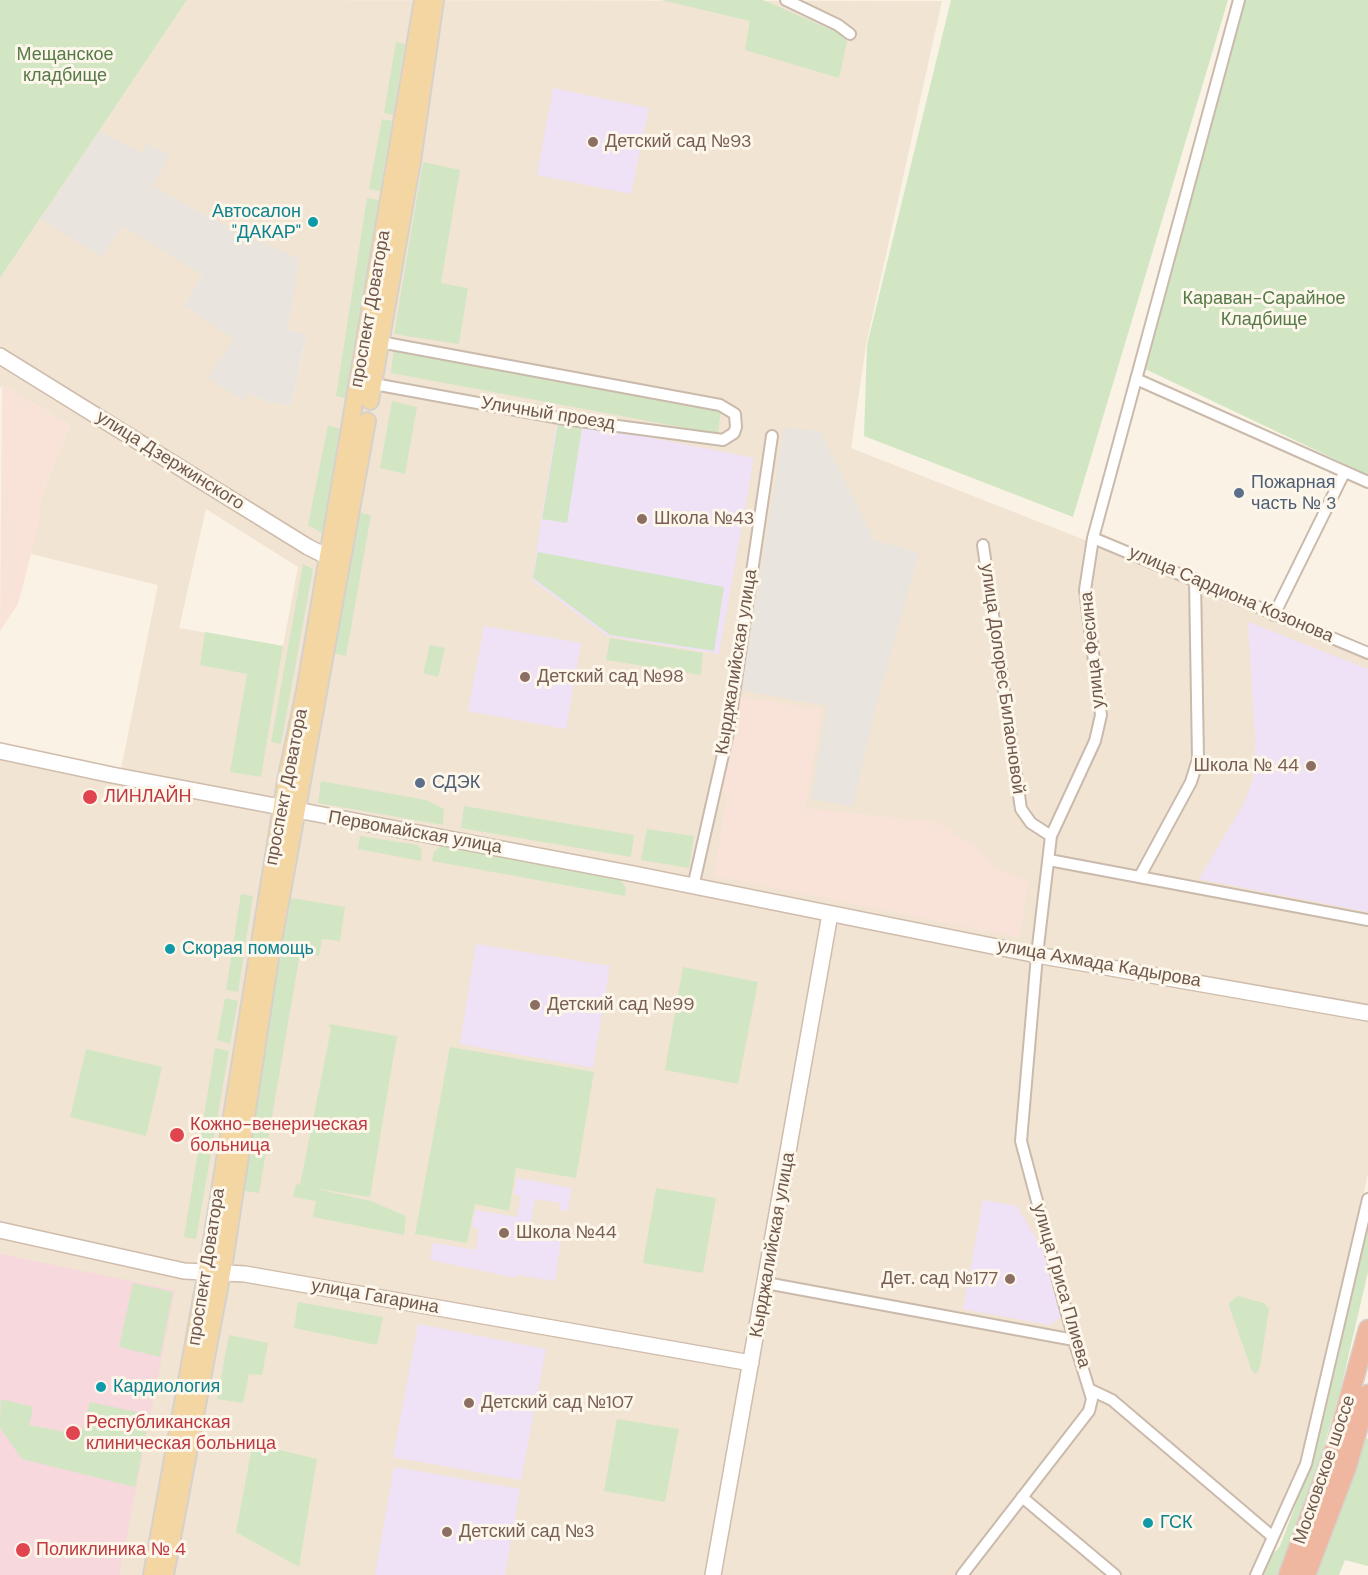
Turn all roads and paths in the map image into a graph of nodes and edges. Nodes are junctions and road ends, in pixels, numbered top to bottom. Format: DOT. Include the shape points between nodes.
graph roads {
  1 [pos="423,0"];
  2 [pos="435,0"];
  3 [pos="786,0"];
  4 [pos="1239,0"];
  5 [pos="850,34"];
  6 [pos="380,342"];
  7 [pos="0,356"];
  8 [pos="1136,379"];
  9 [pos="374,384"];
  10 [pos="370,401"];
  11 [pos="367,421"];
  12 [pos="772,436"];
  13 [pos="1344,473"];
  14 [pos="1368,482"];
  15 [pos="1093,538"];
  16 [pos="983,545"];
  17 [pos="335,560"];
  18 [pos="1195,579"];
  19 [pos="1274,615"];
  20 [pos="1368,653"];
  21 [pos="0,751"];
  22 [pos="289,809"];
  23 [pos="1051,836"];
  24 [pos="1049,860"];
  25 [pos="1140,876"];
  26 [pos="693,886"];
  27 [pos="830,914"];
  28 [pos="1368,920"];
  29 [pos="1037,955"];
  30 [pos="1368,1013"];
  31 [pos="1368,1199"];
  32 [pos="0,1230"];
  33 [pos="215,1272"];
  34 [pos="766,1283"];
  35 [pos="1368,1329"];
  36 [pos="1074,1340"];
  37 [pos="751,1363"];
  38 [pos="1091,1390"];
  39 [pos="1368,1394"];
  40 [pos="1022,1497"];
  41 [pos="1273,1537"];
  42 [pos="152,1575"];
  43 [pos="165,1575"];
  44 [pos="713,1575"];
  45 [pos="962,1575"];
  46 [pos="1115,1575"];
  47 [pos="1256,1575"];
  48 [pos="1288,1575"];
  49 [pos="1306,1575"];
  1 -- 17 [label="main road, проспект Доватора"];
  2 -- 6 [label="main road, проспект Доватора"];
  3 -- 5 [label="street"];
  4 -- 8 [label="street, улица Фесина"];
  6 -- 9 [label="main road, проспект Доватора"];
  6 -- 9 [label="street, Уличный проезд" via="720,405 735,414 736,421 734,434 723,440 565,419"];
  7 -- 17 [label="street, улица Дзержинского"];
  8 -- 13 [label="street"];
  8 -- 15 [label="street, улица Фесина"];
  9 -- 10 [label="main road, проспект Доватора"];
  10 -- 11 [label="street, проспект Доватора"];
  11 -- 17 [label="main road, проспект Доватора"];
  12 -- 26 [label="street, Кырджалийская улица" via="729,728"];
  13 -- 14 [label="street"];
  13 -- 19 [label="street"];
  15 -- 18 [label="street, улица Сардиона Козонова"];
  15 -- 23 [label="street, улица Фесина" via="1085,590 1101,715 1095,741"];
  16 -- 23 [label="street, улица Долорес Билаоновой" via="1021,808 1031,823"];
  17 -- 22 [label="main road, проспект Доватора"];
  18 -- 19 [label="street, улица Сардиона Козонова"];
  18 -- 25 [label="street" via="1198,759 1191,782"];
  19 -- 20 [label="street, улица Сардиона Козонова"];
  21 -- 22 [label="street, Первомайская улица"];
  22 -- 26 [label="street, Первомайская улица"];
  22 -- 33 [label="main road, проспект Доватора" via="270,958"];
  23 -- 24 [label="street, улица Фесина"];
  24 -- 25 [label="street"];
  24 -- 29 [label="street, улица Гриса Плиева"];
  25 -- 28 [label="street"];
  26 -- 27 [label="street, Первомайская улица"];
  27 -- 29 [label="street, улица Ахмада Кадырова"];
  27 -- 34 [label="street, Кырджалийская улица"];
  29 -- 30 [label="street, улица Ахмада Кадырова"];
  29 -- 36 [label="street, улица Гриса Плиева" via="1021,1141"];
  31 -- 41 [label="street" via="1306,1464"];
  32 -- 33 [label="street, улица Гагарина" via="184,1271"];
  33 -- 37 [label="street, улица Гагарина"];
  33 -- 42 [label="main road, проспект Доватора"];
  33 -- 43 [label="main road, проспект Доватора"];
  34 -- 36 [label="street"];
  34 -- 37 [label="street, Кырджалийская улица"];
  35 -- 48 [label="highway, Московское шоссе" via="1336,1445"];
  36 -- 38 [label="street, улица Гриса Плиева"];
  37 -- 44 [label="street, Кырджалийская улица"];
  38 -- 40 [label="street, улица Гриса Плиева" via="1089,1411"];
  38 -- 41 [label="street" via="1112,1400"];
  39 -- 49 [label="highway, Московское шоссе" via="1347,1467"];
  40 -- 45 [label="street, улица Гриса Плиева"];
  40 -- 46 [label="street"];
  41 -- 47 [label="street"];
}
